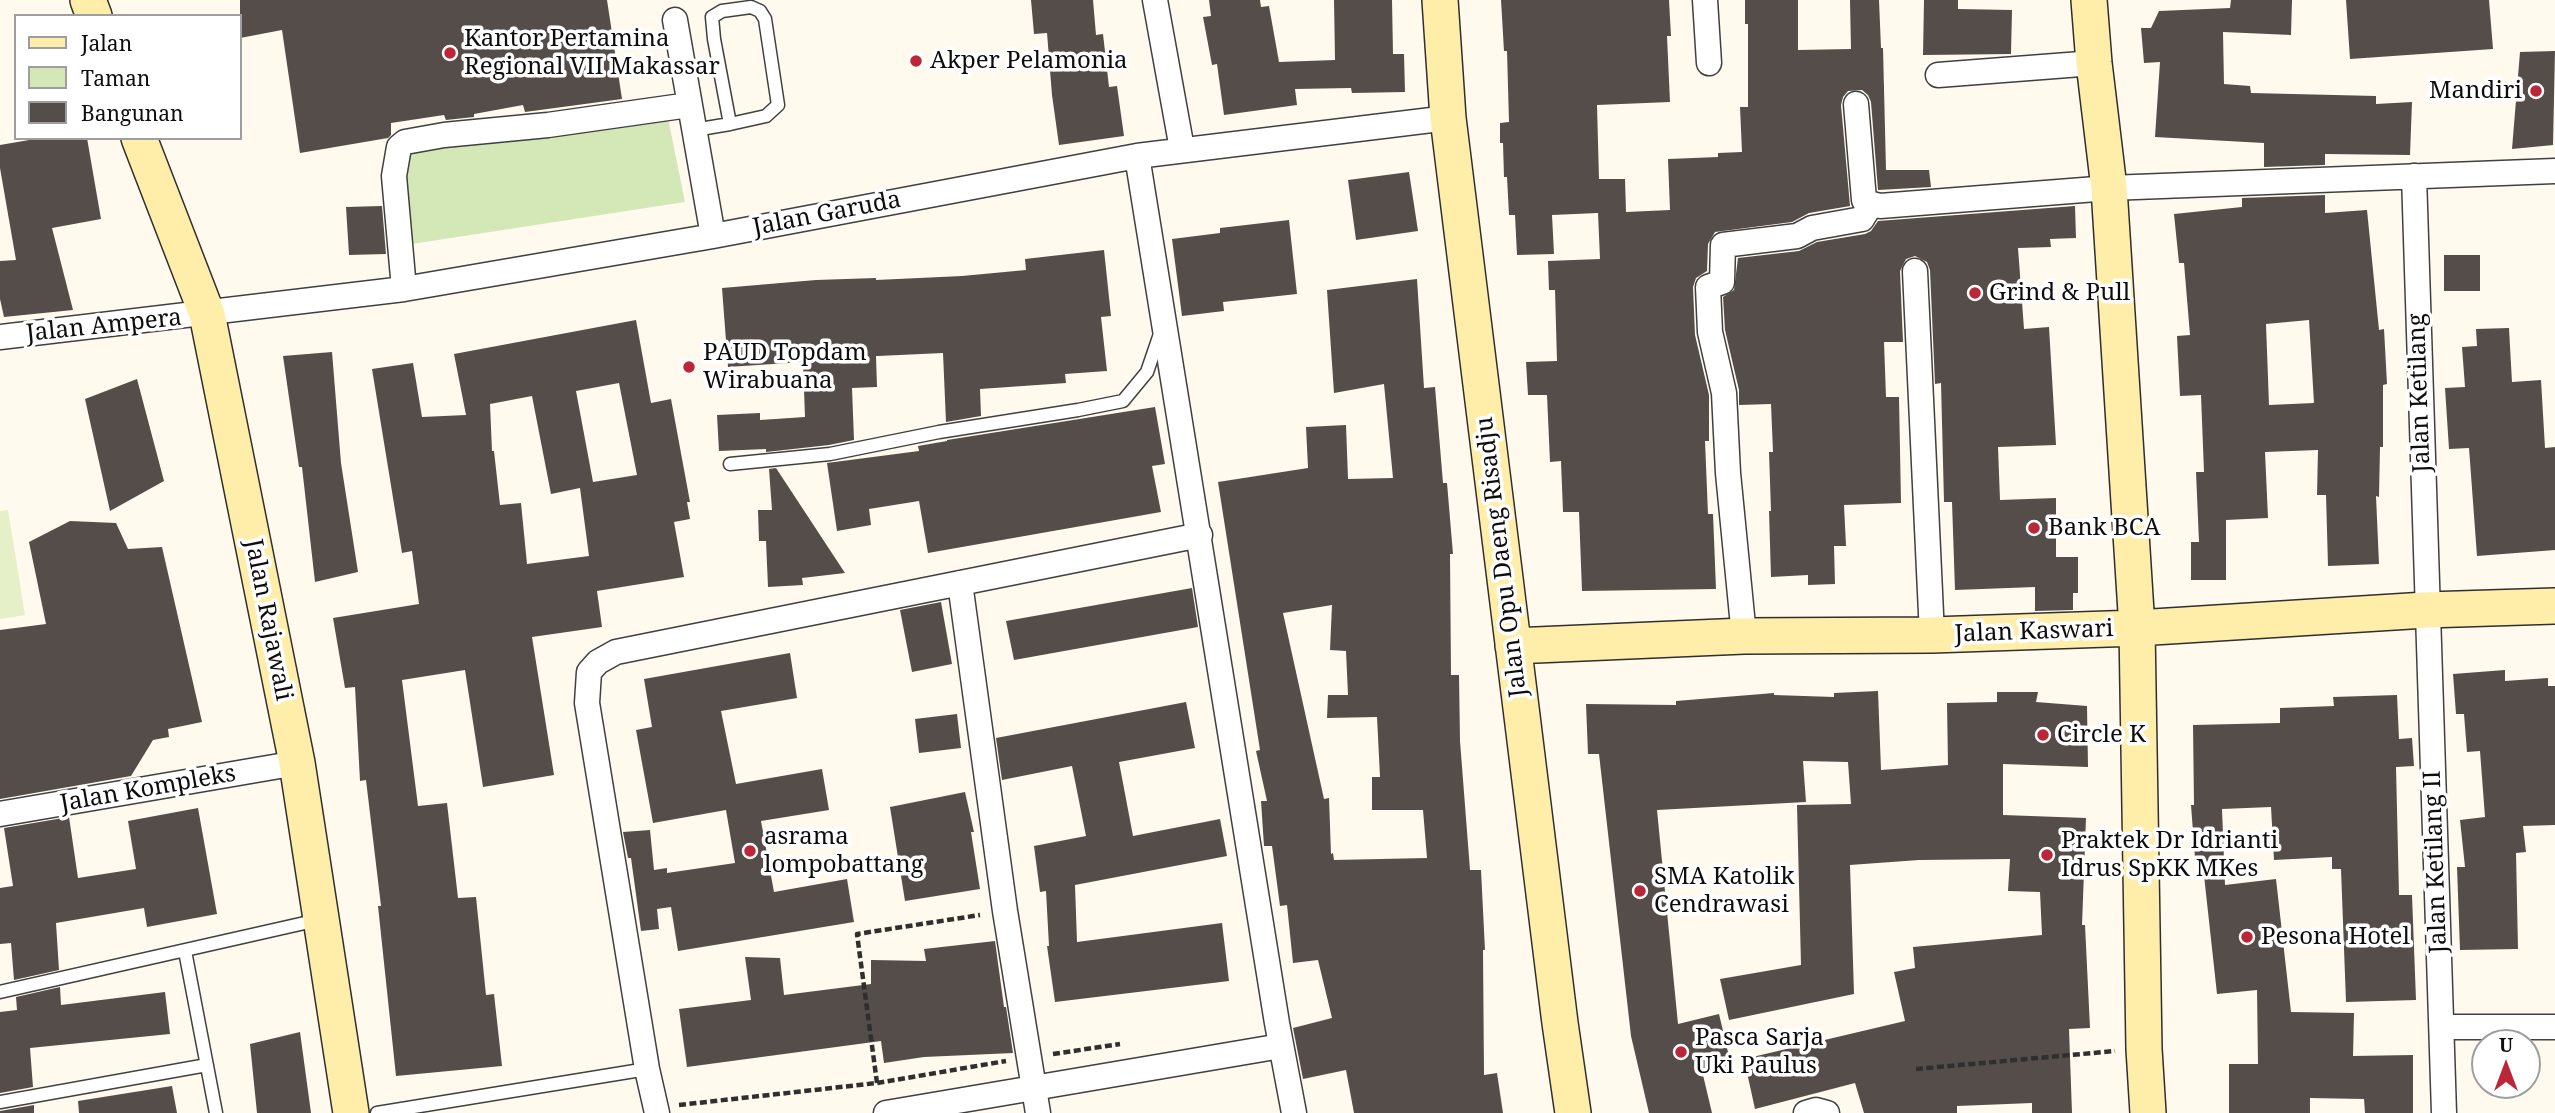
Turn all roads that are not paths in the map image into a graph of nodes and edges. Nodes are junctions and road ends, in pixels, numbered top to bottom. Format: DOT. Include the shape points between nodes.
graph roads {
  1 [pos="1155,0"];
  2 [pos="1440,0"];
  3 [pos="1705,0"];
  4 [pos="2089,0"];
  5 [pos="675,20"];
  6 [pos="1709,63"];
  7 [pos="2094,63"];
  8 [pos="1938,75"];
  9 [pos="1856,104"];
  10 [pos="690,105"];
  11 [pos="1448,118"];
  12 [pos="730,124"];
  13 [pos="694,130"];
  14 [pos="140,140"];
  15 [pos="1182,149"];
  16 [pos="1137,156"];
  17 [pos="2555,171"];
  18 [pos="2414,176"];
  19 [pos="2109,188"];
  20 [pos="1871,204"];
  21 [pos="713,236"];
  22 [pos="1915,271"];
  23 [pos="404,289"];
  24 [pos="207,314"];
  25 [pos="1164,323"];
  26 [pos="0,337"];
  27 [pos="730,464"];
  28 [pos="1200,535"];
  29 [pos="960,583"];
  30 [pos="2555,606"];
  31 [pos="2426,610"];
  32 [pos="2137,628"];
  33 [pos="1931,635"];
  34 [pos="1744,636"];
  35 [pos="1513,646"];
  36 [pos="297,763"];
  37 [pos="0,814"];
  38 [pos="322,919"];
  39 [pos="185,951"];
  40 [pos="0,992"];
  41 [pos="2443,1027"];
  42 [pos="2555,1027"];
  43 [pos="1282,1046"];
  44 [pos="207,1065"];
  45 [pos="647,1069"];
  46 [pos="1036,1101"];
  47 [pos="0,1102"];
  48 [pos="656,1110"];
  49 [pos="916,1111"];
  50 [pos="216,1113"];
  51 [pos="351,1113"];
  52 [pos="377,1113"];
  53 [pos="886,1113"];
  54 [pos="1294,1113"];
  55 [pos="1573,1113"];
  56 [pos="1805,1113"];
  57 [pos="1827,1113"];
  58 [pos="2148,1113"];
  59 [pos="2444,1113"];
  1 -- 15 [label="street"];
  2 -- 11 [label="main road, Jalan Opu Daeng Risadju"];
  3 -- 6 [label="street"];
  4 -- 7 [label="main road"];
  5 -- 10 [label="street"];
  7 -- 8 [label="street"];
  7 -- 19 [label="main road"];
  9 -- 20 [label="street" via="1863,195"];
  10 -- 13 [label="street"];
  10 -- 23 [label="street" via="405,142 399,147 394,176"];
  11 -- 15 [label="street, Jalan Garuda"];
  11 -- 35 [label="main road, Jalan Opu Daeng Risadju"];
  12 -- 12 [label="lane" via="766,116 778,105 765,19 751,6 722,10 712,17"];
  12 -- 13 [label="lane"];
  13 -- 21 [label="street"];
  14 -- 24 [label="main road, Jalan Rajawali"];
  15 -- 16 [label="street, Jalan Garuda"];
  16 -- 21 [label="street, Jalan Garuda"];
  16 -- 25 [label="street"];
  17 -- 18 [label="street"];
  18 -- 19 [label="street"];
  18 -- 31 [label="street, Jalan Ketilang"];
  19 -- 20 [label="street"];
  19 -- 32 [label="main road"];
  20 -- 34 [label="street" via="1862,219 1811,228 1797,236 1723,246 1722,282 1708,287 1710,332 1724,393"];
  21 -- 23 [label="street, Jalan Garuda"];
  22 -- 33 [label="street"];
  23 -- 24 [label="street, Jalan Garuda"];
  24 -- 26 [label="street, Jalan Ampera"];
  24 -- 36 [label="main road, Jalan Rajawali"];
  25 -- 27 [label="lane" via="1147,372 1123,401 830,454"];
  25 -- 28 [label="street"];
  28 -- 29 [label="street"];
  28 -- 43 [label="street"];
  29 -- 45 [label="street" via="616,652 589,672 586,703"];
  29 -- 46 [label="street"];
  30 -- 31 [label="main road, Jalan Kaswari"];
  31 -- 32 [label="main road, Jalan Kaswari"];
  31 -- 41 [label="street, Jalan Ketilang II"];
  32 -- 33 [label="main road, Jalan Kaswari"];
  32 -- 58 [label="main road"];
  33 -- 34 [label="main road, Jalan Kaswari"];
  34 -- 35 [label="main road, Jalan Kaswari"];
  35 -- 55 [label="main road, Jalan Opu Daeng Risadju"];
  36 -- 37 [label="street, Jalan Kompleks"];
  36 -- 38 [label="main road, Jalan Rajawali"];
  38 -- 39 [label="lane"];
  38 -- 51 [label="main road, Jalan Rajawali"];
  39 -- 40 [label="lane"];
  39 -- 44 [label="lane"];
  41 -- 42 [label="street"];
  41 -- 59 [label="street, Jalan Ketilang II"];
  43 -- 46 [label="street"];
  43 -- 54 [label="street"];
  44 -- 47 [label="lane"];
  44 -- 50 [label="lane"];
  45 -- 48 [label="street"];
  45 -- 52 [label="lane"];
  46 -- 49 [label="street"];
  49 -- 53 [label="street"];
  56 -- 57 [label="street"];
}
